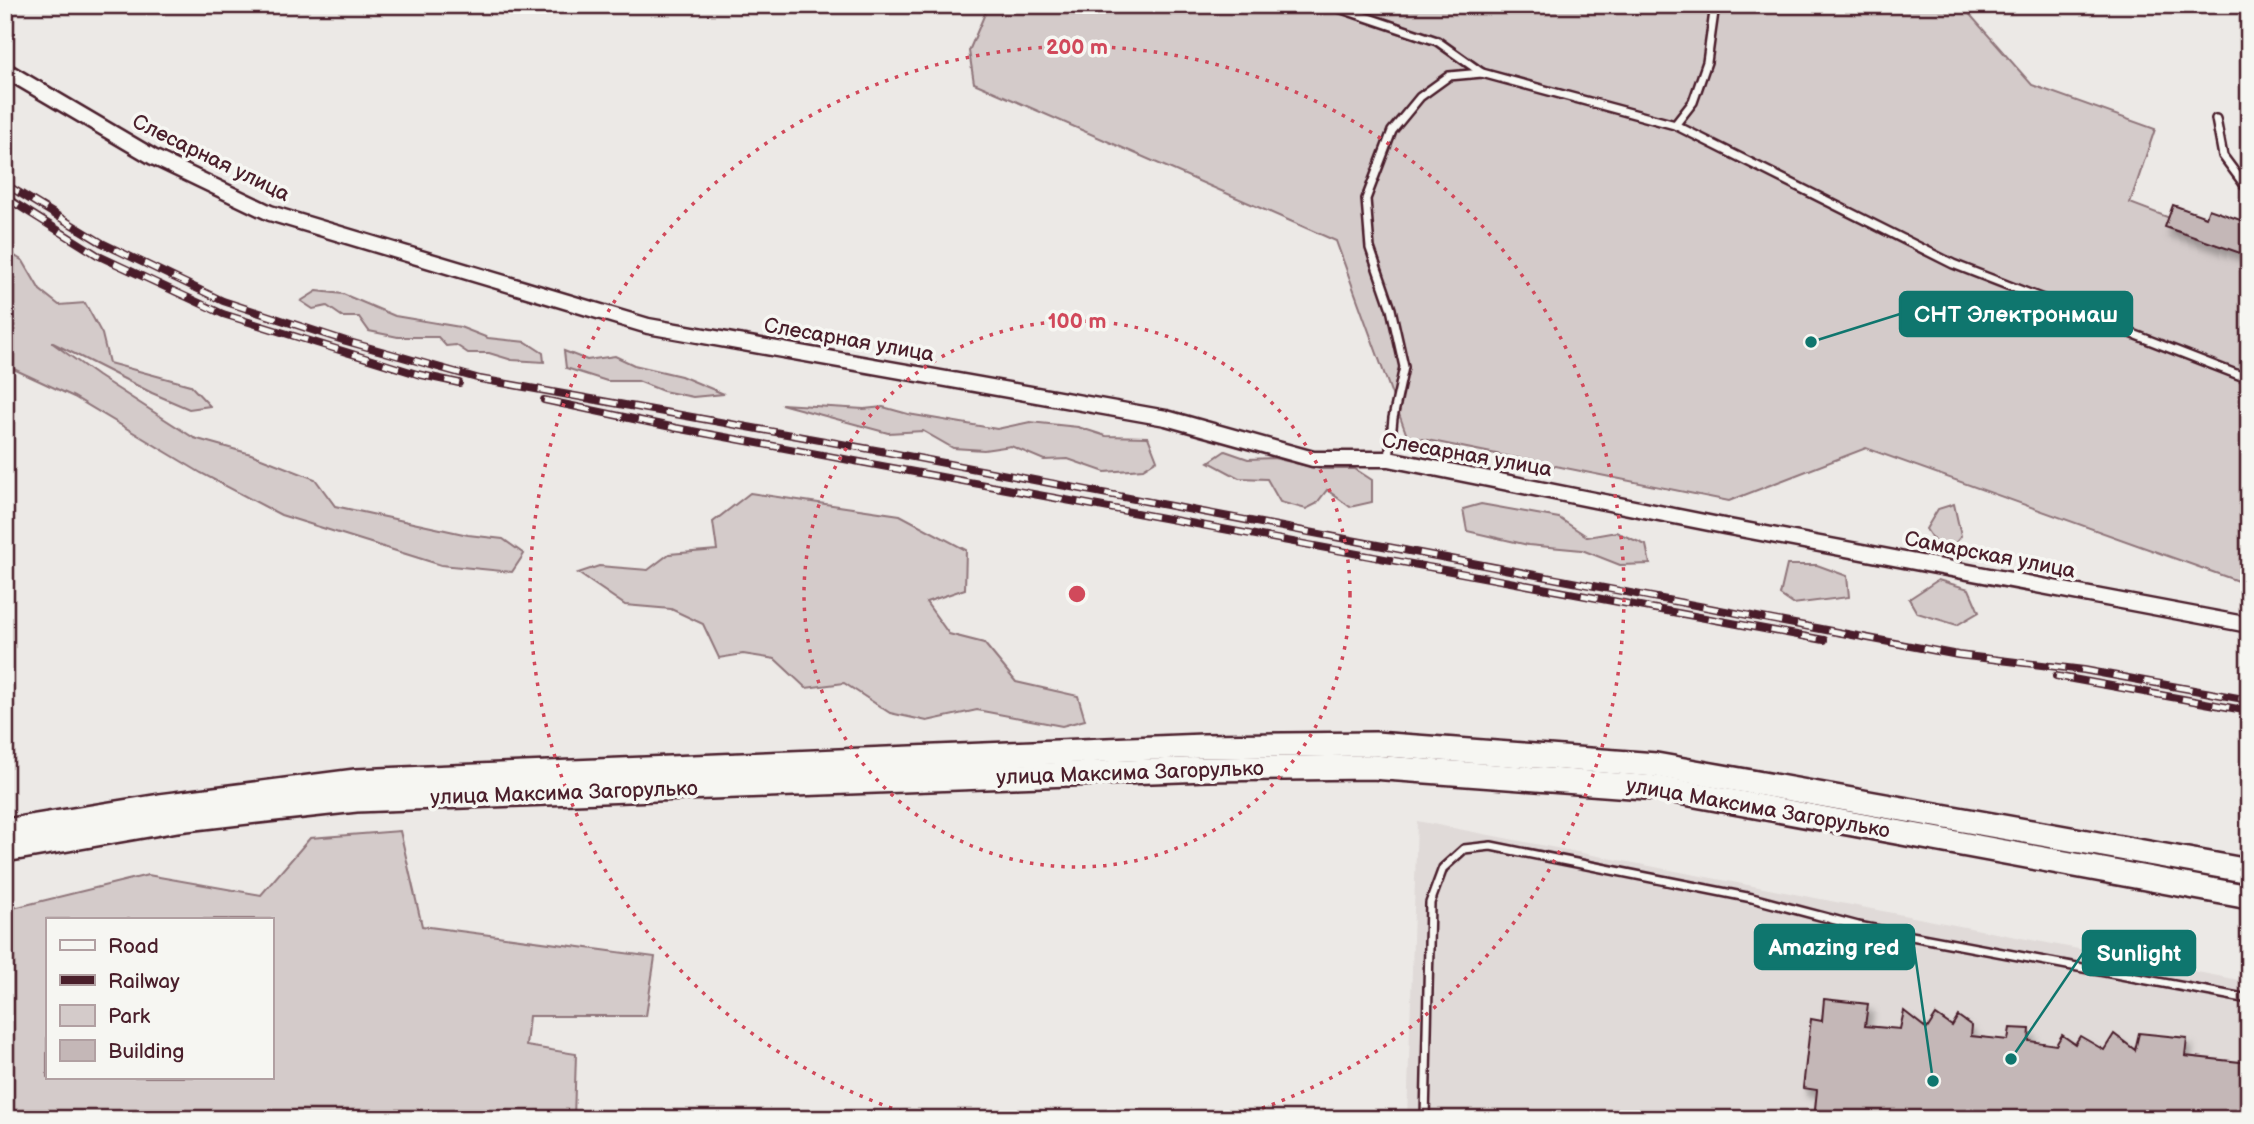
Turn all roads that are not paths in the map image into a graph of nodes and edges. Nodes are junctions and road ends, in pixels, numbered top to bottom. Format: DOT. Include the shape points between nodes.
graph roads {
  1 [pos="1330,5"];
  2 [pos="1715,5"];
  3 [pos="5,70"];
  4 [pos="1482,72"];
  5 [pos="2216,119"];
  6 [pos="1675,125"];
  7 [pos="2249,191"];
  8 [pos="2249,379"];
  9 [pos="1389,459"];
  10 [pos="1724,526"];
  11 [pos="2249,625"];
  12 [pos="5,831"];
  13 [pos="5,850"];
  14 [pos="2249,871"];
  15 [pos="2249,897"];
  16 [pos="2249,999"];
  17 [pos="1425,1119"];
  1 -- 4 [label="lane" via="1437,41"];
  2 -- 6 [label="lane" via="1707,62 1693,102"];
  3 -- 9 [label="street, Слесарная улица" via="153,157 270,214 648,326 1166,418 1313,459"];
  4 -- 6 [label="lane"];
  4 -- 9 [label="lane" via="1449,76 1420,97 1392,131 1366,199 1370,248 1404,367"];
  5 -- 7 [label="lane" via="2222,156"];
  6 -- 8 [label="lane" via="1953,264"];
  9 -- 10 [label="street, Слесарная улица"];
  10 -- 11 [label="street, Самарская улица"];
  12 -- 14 [label="main road, улица Максима Загорулько" via="356,781 1204,746 1375,744 1657,765"];
  13 -- 15 [label="main road, улица Максима Загорулько" via="177,820 356,800 1372,766 1658,788"];
  16 -- 17 [label="lane" via="1858,926 1752,898 1491,846 1464,849 1443,868 1430,903"];
}
